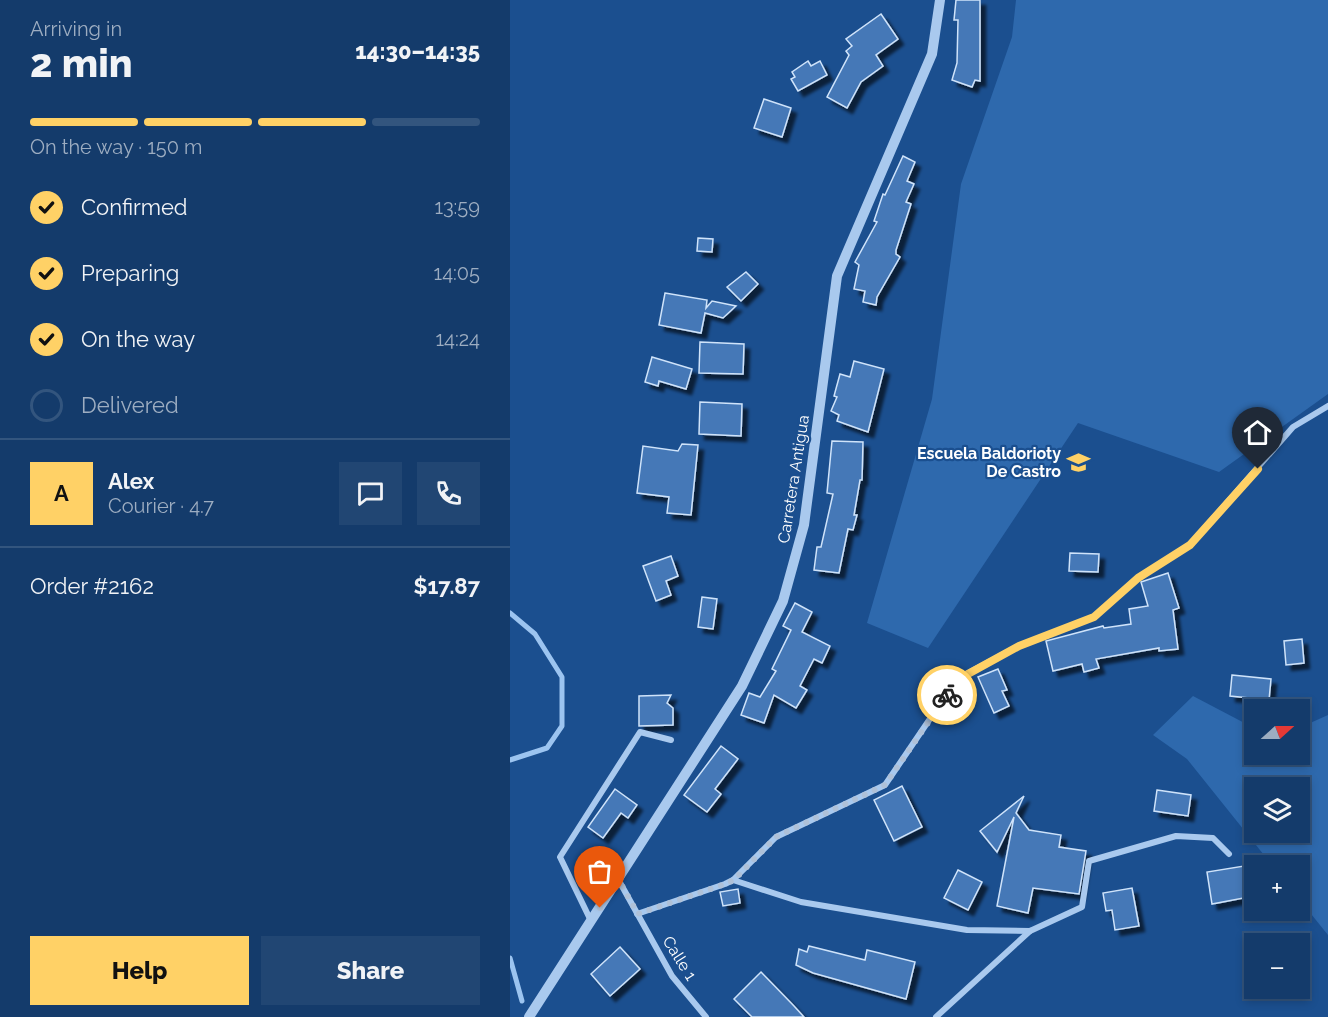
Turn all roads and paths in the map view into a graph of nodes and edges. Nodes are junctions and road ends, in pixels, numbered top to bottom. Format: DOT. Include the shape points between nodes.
graph roads {
  1 [pos="940,0"];
  2 [pos="1328,406"];
  3 [pos="671,740"];
  4 [pos="1229,854"];
  5 [pos="618,879"];
  6 [pos="734,880"];
  7 [pos="638,914"];
  8 [pos="592,922"];
  9 [pos="1030,931"];
  10 [pos="529,1017"];
  11 [pos="706,1017"];
  12 [pos="936,1017"];
  1 -- 5 [label="street, Carretera Antigua" via="932,54 837,276 804,525 783,601 742,686"];
  2 -- 6 [label="street" via="1293,427 1190,545 1138,578 1094,617 1019,646 957,680 885,785 776,837"];
  3 -- 8 [label="street" via="640,732 560,857"];
  4 -- 9 [label="street" via="1213,838 1176,836 1089,861 1082,907"];
  5 -- 7 [label="street, Calle 1"];
  5 -- 8 [label="street, Carretera Antigua"];
  6 -- 7 [label="street"];
  6 -- 9 [label="street" via="801,902 967,930"];
  7 -- 11 [label="street, Calle 1" via="672,976"];
  8 -- 10 [label="street, Carretera Antigua"];
  9 -- 12 [label="street"];
}
